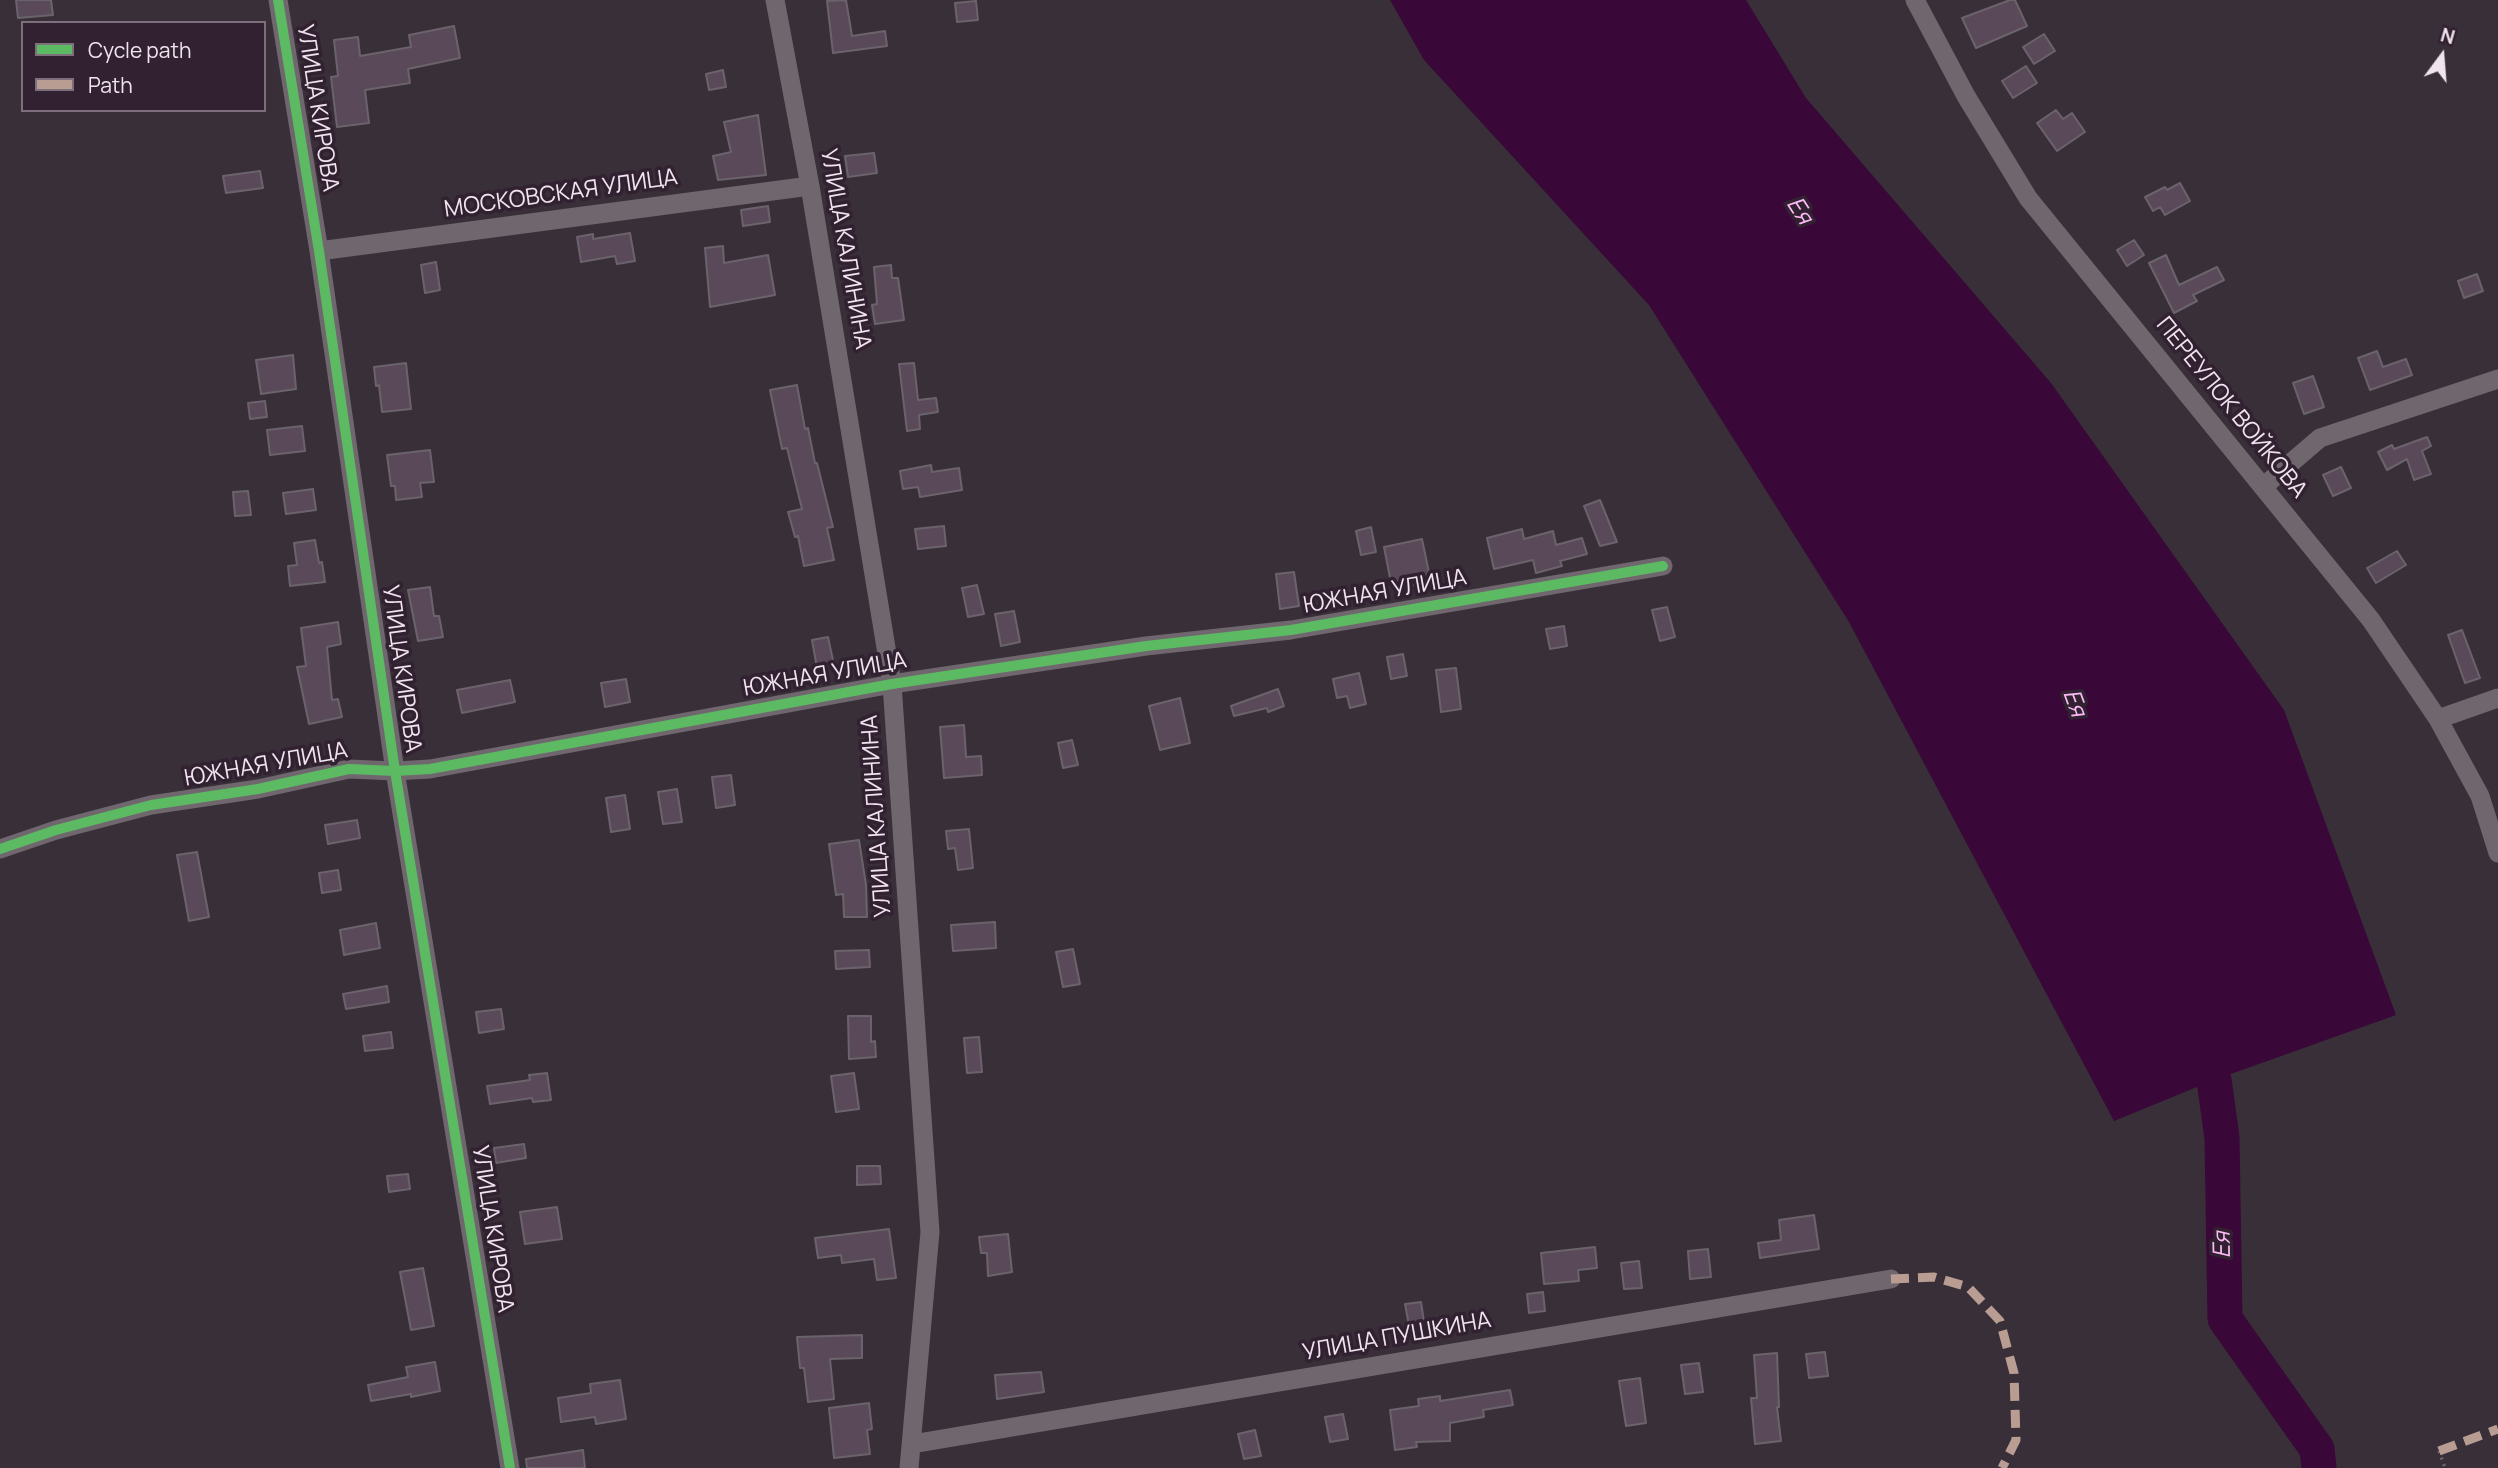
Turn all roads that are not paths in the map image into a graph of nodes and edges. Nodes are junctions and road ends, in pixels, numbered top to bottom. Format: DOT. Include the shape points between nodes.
graph roads {
  1 [pos="278,0"];
  2 [pos="775,0"];
  3 [pos="1915,0"];
  4 [pos="810,186"];
  5 [pos="319,251"];
  6 [pos="2498,379"];
  7 [pos="2263,486"];
  8 [pos="1663,566"];
  9 [pos="892,684"];
  10 [pos="2498,698"];
  11 [pos="2438,719"];
  12 [pos="395,771"];
  13 [pos="0,849"];
  14 [pos="2498,853"];
  15 [pos="1891,1279"];
  16 [pos="912,1444"];
  17 [pos="510,1468"];
  18 [pos="909,1468"];
  1 -- 5 [label="street, УЛИЦА КИРОВА"];
  2 -- 4 [label="street, УЛИЦА КАЛИНИНА"];
  3 -- 7 [label="street, ПЕРЕУЛОК ВОЙКОВА" via="2028,198"];
  4 -- 5 [label="street, МОСКОВСКАЯ УЛИЦА"];
  4 -- 9 [label="street, УЛИЦА КАЛИНИНА"];
  5 -- 12 [label="street, УЛИЦА КИРОВА"];
  6 -- 7 [label="street" via="2319,438"];
  7 -- 11 [label="street, ПЕРЕУЛОК ВОЙКОВА" via="2371,620"];
  8 -- 9 [label="street, ЮЖНАЯ УЛИЦА" via="1291,630 1146,646"];
  9 -- 12 [label="street, ЮЖНАЯ УЛИЦА" via="430,769"];
  9 -- 16 [label="street, УЛИЦА КАЛИНИНА" via="930,1232"];
  10 -- 11 [label="street"];
  11 -- 14 [label="street, ПЕРЕУЛОК ВОЙКОВА" via="2480,796"];
  12 -- 13 [label="street, ЮЖНАЯ УЛИЦА" via="349,769 151,805"];
  12 -- 17 [label="street, УЛИЦА КИРОВА"];
  15 -- 16 [label="street, УЛИЦА ПУШКИНА"];
  16 -- 18 [label="street, УЛИЦА КАЛИНИНА"];
}
